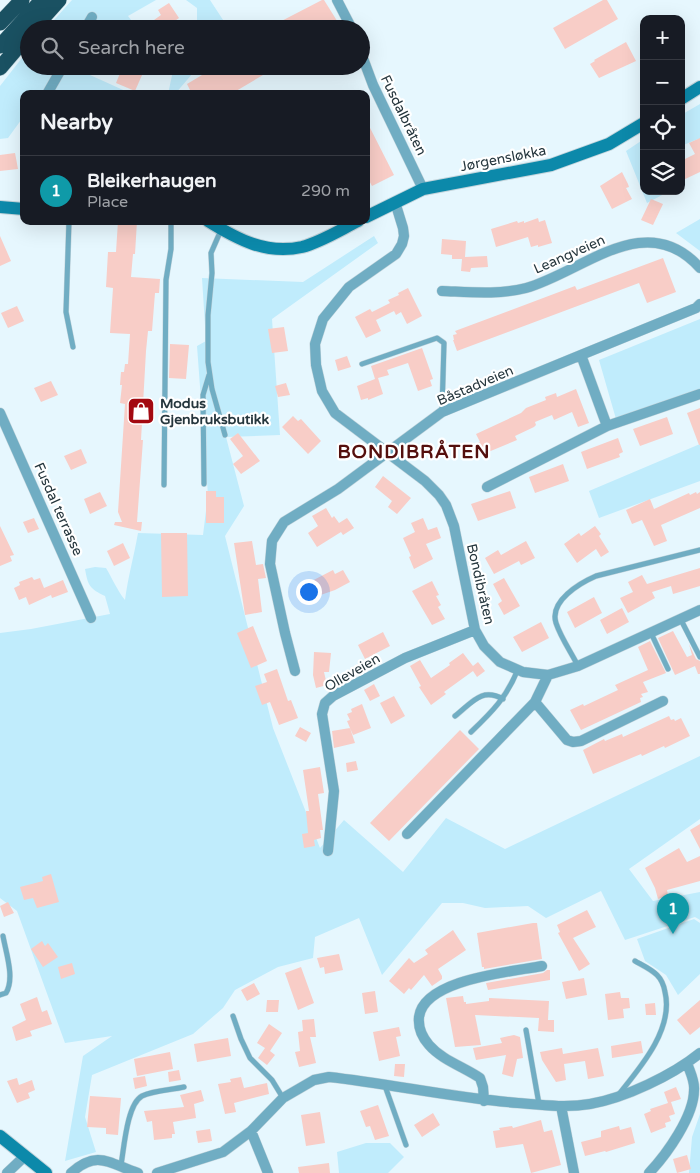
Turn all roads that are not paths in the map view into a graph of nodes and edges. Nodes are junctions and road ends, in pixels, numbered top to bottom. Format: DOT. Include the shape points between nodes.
graph roads {
  1 [pos="22,0"];
  2 [pos="42,0"];
  3 [pos="59,0"];
  4 [pos="337,0"];
  5 [pos="92,17"];
  6 [pos="24,20"];
  7 [pos="41,20"];
  8 [pos="90,20"];
  9 [pos="347,20"];
  10 [pos="0,23"];
  11 [pos="20,24"];
  12 [pos="20,45"];
  13 [pos="0,46"];
  14 [pos="0,68"];
  15 [pos="58,75"];
  16 [pos="369,75"];
  17 [pos="700,87"];
  18 [pos="49,90"];
  19 [pos="685,96"];
  20 [pos="640,125"];
  21 [pos="423,189"];
  22 [pos="395,202"];
  23 [pos="0,207"];
  24 [pos="20,209"];
  25 [pos="370,215"];
  26 [pos="68,225"];
  27 [pos="171,225"];
  28 [pos="214,225"];
  29 [pos="349,225"];
  30 [pos="222,230"];
  31 [pos="700,268"];
  32 [pos="442,291"];
  33 [pos="700,304"];
  34 [pos="73,347"];
  35 [pos="581,355"];
  36 [pos="362,364"];
  37 [pos="209,374"];
  38 [pos="700,394"];
  39 [pos="442,412"];
  40 [pos="0,413"];
  41 [pos="607,426"];
  42 [pos="225,435"];
  43 [pos="387,452"];
  44 [pos="204,484"];
  45 [pos="164,485"];
  46 [pos="487,488"];
  47 [pos="700,550"];
  48 [pos="700,610"];
  49 [pos="91,618"];
  50 [pos="680,618"];
  51 [pos="475,630"];
  52 [pos="651,632"];
  53 [pos="700,657"];
  54 [pos="578,666"];
  55 [pos="518,670"];
  56 [pos="668,670"];
  57 [pos="295,671"];
  58 [pos="548,675"];
  59 [pos="502,698"];
  60 [pos="663,701"];
  61 [pos="535,702"];
  62 [pos="455,716"];
  63 [pos="471,732"];
  64 [pos="407,834"];
  65 [pos="328,851"];
  66 [pos="3,936"];
  67 [pos="635,961"];
  68 [pos="542,966"];
  69 [pos="0,995"];
  70 [pos="233,1016"];
  71 [pos="526,1030"];
  72 [pos="700,1053"];
  73 [pos="687,1063"];
  74 [pos="385,1085"];
  75 [pos="184,1087"];
  76 [pos="617,1096"];
  77 [pos="282,1098"];
  78 [pos="484,1101"];
  79 [pos="539,1105"];
  80 [pos="560,1106"];
  81 [pos="251,1132"];
  82 [pos="0,1136"];
  83 [pos="406,1145"];
  84 [pos="25,1156"];
  85 [pos="120,1165"];
  86 [pos="7,1173"];
  87 [pos="46,1173"];
  88 [pos="71,1173"];
  89 [pos="138,1173"];
  90 [pos="157,1173"];
  91 [pos="268,1173"];
  92 [pos="574,1173"];
  93 [pos="649,1173"];
  1 -- 10 [label="highway"];
  2 -- 6 [label="highway"];
  3 -- 7 [label="highway"];
  4 -- 9 [label="street"];
  5 -- 8 [label="street"];
  11 -- 13 [label="highway"];
  12 -- 14 [label="highway"];
  15 -- 18 [label="street"];
  16 -- 21 [label="street, Fusdalbråten"];
  17 -- 19 [label="street"];
  20 -- 21 [label="street, Jørgensløkka" via="609,144 551,165"];
  21 -- 22 [label="street, Jørgensløkka"];
  22 -- 25 [label="street, Jørgensløkka"];
  22 -- 43 [label="street, Bondibråten" via="404,236 399,249 349,287 323,319 315,344 322,391 335,413"];
  23 -- 24 [label="street"];
  26 -- 34 [label="lane" via="66,312"];
  27 -- 45 [label="lane" via="166,280"];
  28 -- 30 [label="street"];
  29 -- 30 [label="street" via="302,247 282,249 247,243"];
  30 -- 37 [label="lane" via="210,254"];
  31 -- 32 [label="street, Leangveien" via="674,248 657,242 639,241 528,287 497,292"];
  33 -- 35 [label="street, Båstadveien"];
  35 -- 39 [label="street, Båstadveien"];
  35 -- 41 [label="street"];
  36 -- 39 [label="lane" via="437,338 444,343"];
  37 -- 42 [label="lane"];
  37 -- 44 [label="lane" via="203,395"];
  38 -- 41 [label="street"];
  39 -- 43 [label="street, Båstadveien"];
  40 -- 49 [label="street, Fusdal terrasse"];
  41 -- 46 [label="street"];
  43 -- 51 [label="street, Bondibråten" via="425,481 446,505 454,526"];
  43 -- 57 [label="street" via="338,489 284,522 272,541 270,564"];
  47 -- 54 [label="lane" via="596,576 569,592 557,608 555,622"];
  48 -- 50 [label="street, Bondibråten"];
  50 -- 52 [label="street, Bondibråten"];
  50 -- 53 [label="lane"];
  51 -- 55 [label="street, Bondibråten" via="484,646 500,662"];
  51 -- 65 [label="street, Olleveien" via="405,658 325,703 322,714 334,791"];
  52 -- 54 [label="street, Bondibråten"];
  52 -- 56 [label="lane"];
  54 -- 58 [label="street, Bondibråten"];
  55 -- 58 [label="street, Bondibråten"];
  55 -- 59 [label="lane"];
  58 -- 61 [label="street"];
  59 -- 62 [label="lane" via="494,694 481,695"];
  59 -- 63 [label="lane"];
  60 -- 61 [label="street" via="573,742 567,740"];
  61 -- 64 [label="street"];
  66 -- 69 [label="lane" via="10,987"];
  67 -- 76 [label="lane" via="663,982 666,1012 662,1029 647,1058"];
  68 -- 78 [label="street" via="449,986 430,996 420,1011 421,1032 425,1040 438,1054 480,1078"];
  70 -- 77 [label="lane" via="250,1058 272,1080"];
  71 -- 79 [label="lane"];
  72 -- 73 [label="street"];
  73 -- 76 [label="street" via="659,1079"];
  73 -- 93 [label="street" via="694,1090 692,1105 675,1141"];
  74 -- 77 [label="street" via="329,1077 314,1080"];
  74 -- 78 [label="street"];
  74 -- 83 [label="lane"];
  75 -- 85 [label="lane" via="148,1094 134,1104"];
  76 -- 80 [label="street" via="591,1104"];
  77 -- 81 [label="street"];
  78 -- 79 [label="street"];
  79 -- 80 [label="street"];
  80 -- 92 [label="street"];
  81 -- 90 [label="street" via="223,1152"];
  81 -- 91 [label="street"];
  82 -- 84 [label="street"];
  84 -- 86 [label="street"];
  84 -- 87 [label="street"];
  85 -- 88 [label="street" via="90,1160"];
  85 -- 89 [label="street"];
}
